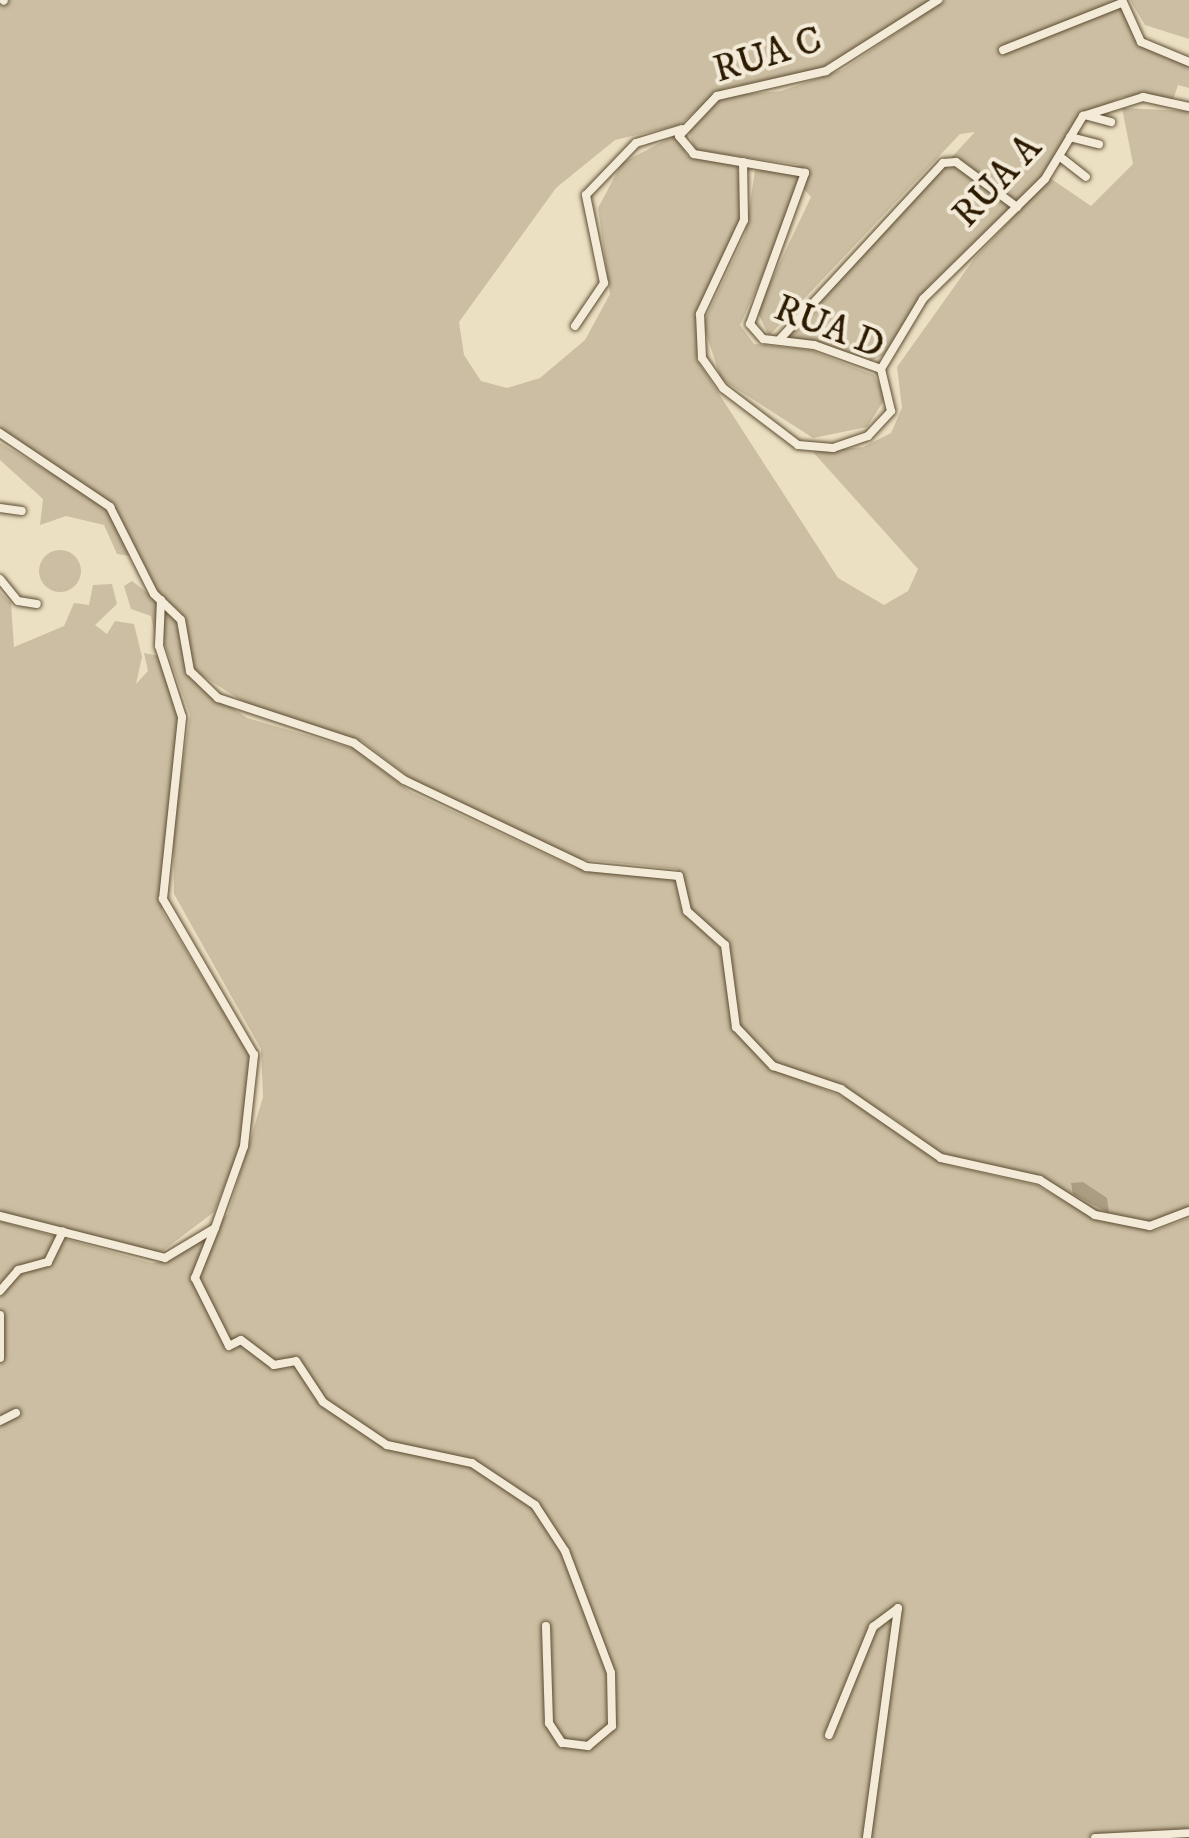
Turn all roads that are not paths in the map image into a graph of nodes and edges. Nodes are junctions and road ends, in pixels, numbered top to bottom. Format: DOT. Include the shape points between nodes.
graph roads {
  1 [pos="938,0"];
  2 [pos="1122,1"];
  3 [pos="1003,50"];
  4 [pos="1189,62"];
  5 [pos="1189,106"];
  6 [pos="1084,116"];
  7 [pos="1111,122"];
  8 [pos="682,130"];
  9 [pos="1070,137"];
  10 [pos="1099,144"];
  11 [pos="1063,159"];
  12 [pos="743,162"];
  13 [pos="796,167"];
  14 [pos="1086,178"];
  15 [pos="1017,208"];
  16 [pos="575,326"];
  17 [pos="780,339"];
  18 [pos="880,370"];
  19 [pos="0,433"];
  20 [pos="0,508"];
  21 [pos="22,511"];
  22 [pos="0,579"];
  23 [pos="161,600"];
  24 [pos="37,604"];
  25 [pos="1189,1212"];
  26 [pos="0,1216"];
  27 [pos="215,1228"];
  28 [pos="63,1232"];
  29 [pos="0,1291"];
  30 [pos="0,1315"];
  31 [pos="0,1358"];
  32 [pos="16,1413"];
  33 [pos="0,1420"];
  34 [pos="546,1626"];
  35 [pos="829,1735"];
  36 [pos="1189,1833"];
  37 [pos="868,1838"];
  38 [pos="1095,1838"];
  1 -- 8 [label="street, RUA C" via="826,71 716,96"];
  2 -- 3 [label="street"];
  2 -- 4 [label="street" via="1141,42"];
  5 -- 6 [label="street, RUA A" via="1143,97"];
  6 -- 7 [label="street"];
  6 -- 9 [label="street, RUA A"];
  8 -- 12 [label="street, RUA C" via="686,151"];
  8 -- 16 [label="street" via="636,144 586,195 604,282"];
  9 -- 10 [label="street"];
  9 -- 11 [label="street, RUA A"];
  11 -- 14 [label="street"];
  11 -- 15 [label="street, RUA A"];
  12 -- 13 [label="street, RUA C"];
  12 -- 18 [label="street, RUA D" via="744,220 698,325 707,369 812,448 884,424 892,403"];
  13 -- 17 [label="street, RUA D" via="806,178 796,217 750,317 757,336"];
  15 -- 17 [label="street" via="956,162 943,163"];
  15 -- 18 [label="street, RUA A" via="924,299"];
  17 -- 18 [label="street, RUA D"];
  19 -- 23 [label="street" via="110,507"];
  20 -- 21 [label="street"];
  22 -- 24 [label="street" via="18,600"];
  23 -- 25 [label="street" via="180,620 195,679 233,707 354,744 404,780 586,867 674,872 687,912 725,945 736,1027 781,1071 841,1089 942,1158 1040,1180 1095,1215 1150,1226"];
  23 -- 27 [label="street" via="159,646 182,717 165,908 203,958 256,1063 244,1146"];
  26 -- 28 [label="street"];
  27 -- 28 [label="street" via="158,1259"];
  27 -- 34 [label="street" via="194,1278 229,1346 242,1340 274,1365 296,1361 324,1402 386,1445 472,1463 535,1505 565,1551 608,1664 614,1719 588,1746 562,1742 549,1723"];
  28 -- 29 [label="street" via="48,1262 18,1270"];
  30 -- 31 [label="street"];
  32 -- 33 [label="street"];
  35 -- 37 [label="street" via="873,1627 898,1608"];
  36 -- 38 [label="street"];
}
